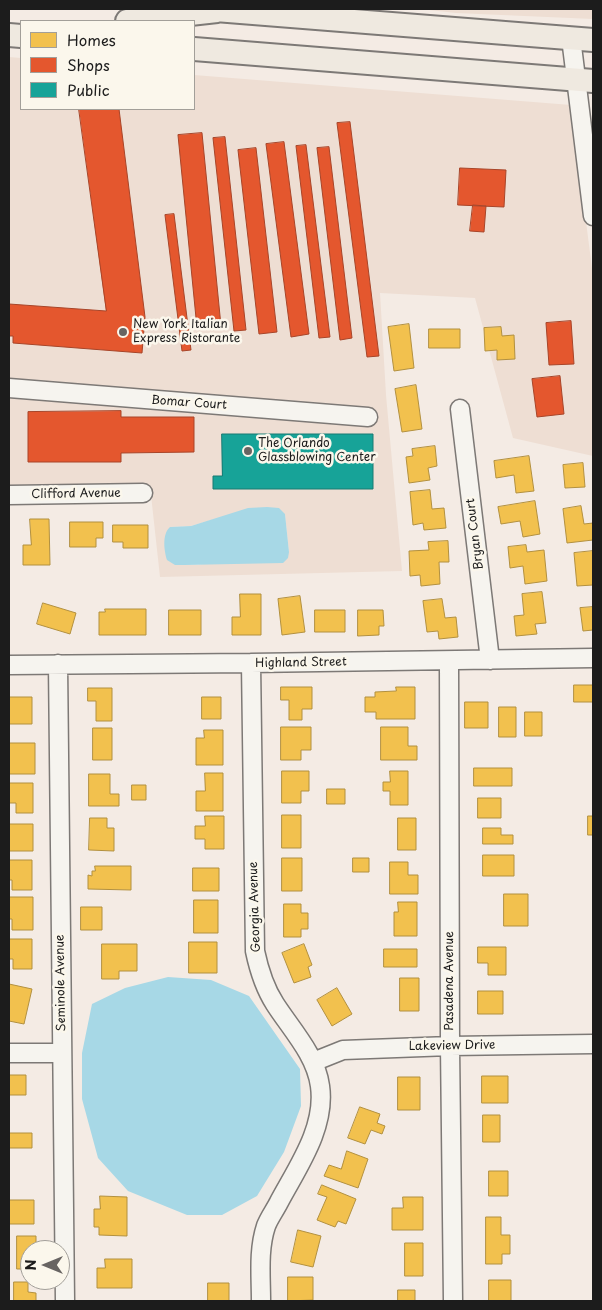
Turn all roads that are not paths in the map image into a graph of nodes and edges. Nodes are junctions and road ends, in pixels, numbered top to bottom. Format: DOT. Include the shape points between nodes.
graph roads {
  1 [pos="203,9"];
  2 [pos="225,10"];
  3 [pos="136,20"];
  4 [pos="582,39"];
  5 [pos="195,49"];
  6 [pos="585,80"];
  7 [pos="593,216"];
  8 [pos="9,388"];
  9 [pos="460,409"];
  10 [pos="368,417"];
  11 [pos="143,493"];
  12 [pos="9,496"];
  13 [pos="593,658"];
  14 [pos="490,660"];
  15 [pos="449,661"];
  16 [pos="251,663"];
  17 [pos="58,664"];
  18 [pos="9,665"];
  19 [pos="593,1044"];
  20 [pos="450,1046"];
  21 [pos="9,1053"];
  22 [pos="62,1053"];
  23 [pos="313,1062"];
  24 [pos="65,1301"];
  25 [pos="261,1301"];
  26 [pos="452,1301"];
  1 -- 2 [label="main road"];
  2 -- 3 [label="main road"];
  2 -- 4 [label="main road"];
  4 -- 6 [label="street"];
  5 -- 6 [label="main road"];
  6 -- 7 [label="street"];
  8 -- 10 [label="street, Bomar Court"];
  9 -- 14 [label="street, Bryan Court"];
  11 -- 12 [label="street, Clifford Avenue"];
  13 -- 14 [label="street, Highland Street"];
  14 -- 15 [label="street, Highland Street"];
  15 -- 16 [label="street, Highland Street"];
  15 -- 20 [label="street, Pasadena Avenue"];
  16 -- 17 [label="street, Highland Street"];
  16 -- 23 [label="street, Georgia Avenue" via="255,951 260,978"];
  17 -- 18 [label="street, Highland Street"];
  17 -- 22 [label="street, Seminole Avenue"];
  19 -- 20 [label="street, Lakeview Drive"];
  20 -- 23 [label="street, Lakeview Drive" via="343,1050"];
  20 -- 26 [label="street, Pasadena Avenue"];
  21 -- 22 [label="street"];
  22 -- 24 [label="street, Seminole Avenue"];
  23 -- 25 [label="street, Georgia Avenue" via="320,1085 318,1122 266,1226 261,1255"];
}
